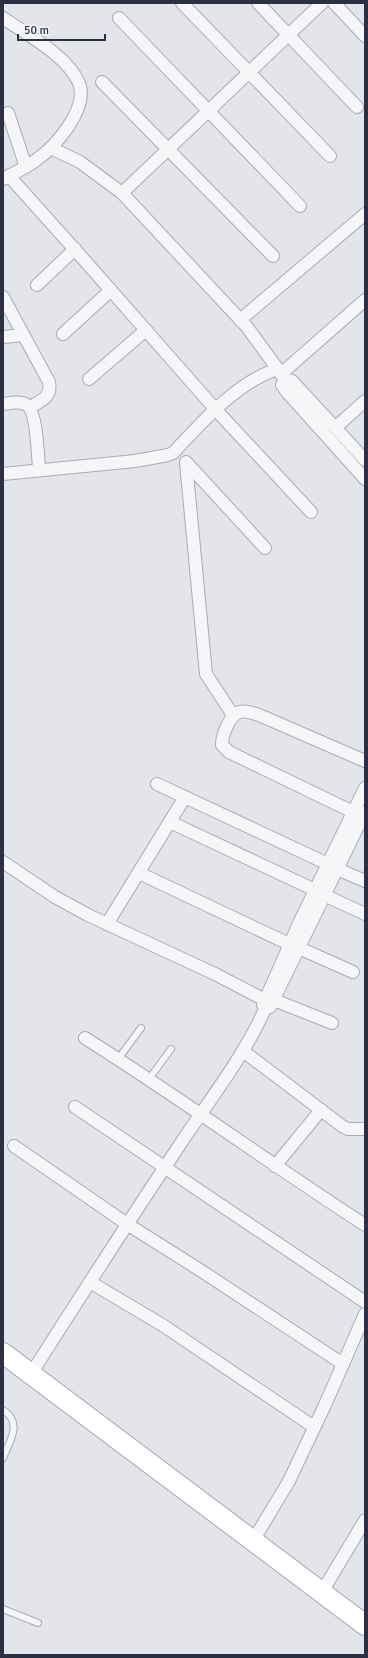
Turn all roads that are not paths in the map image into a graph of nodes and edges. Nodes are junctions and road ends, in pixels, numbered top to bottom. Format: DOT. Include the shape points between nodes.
graph roads {
  1 [pos="182,3"];
  2 [pos="258,3"];
  3 [pos="322,3"];
  4 [pos="334,3"];
  5 [pos="3,18"];
  6 [pos="118,18"];
  7 [pos="288,35"];
  8 [pos="365,36"];
  9 [pos="249,72"];
  10 [pos="102,82"];
  11 [pos="357,107"];
  12 [pos="208,111"];
  13 [pos="8,113"];
  14 [pos="51,148"];
  15 [pos="168,149"];
  16 [pos="330,156"];
  17 [pos="26,167"];
  18 [pos="6,178"];
  19 [pos="122,194"];
  20 [pos="300,206"];
  21 [pos="365,214"];
  22 [pos="75,250"];
  23 [pos="273,256"];
  24 [pos="37,284"];
  25 [pos="111,290"];
  26 [pos="3,297"];
  27 [pos="365,300"];
  28 [pos="240,320"];
  29 [pos="146,330"];
  30 [pos="63,334"];
  31 [pos="23,335"];
  32 [pos="3,337"];
  33 [pos="281,374"];
  34 [pos="89,379"];
  35 [pos="365,401"];
  36 [pos="3,404"];
  37 [pos="30,407"];
  38 [pos="216,410"];
  39 [pos="336,427"];
  40 [pos="175,450"];
  41 [pos="365,460"];
  42 [pos="186,463"];
  43 [pos="40,470"];
  44 [pos="3,474"];
  45 [pos="365,479"];
  46 [pos="311,512"];
  47 [pos="265,548"];
  48 [pos="233,715"];
  49 [pos="365,761"];
  50 [pos="158,784"];
  51 [pos="365,788"];
  52 [pos="185,797"];
  53 [pos="362,814"];
  54 [pos="170,822"];
  55 [pos="3,862"];
  56 [pos="333,866"];
  57 [pos="139,873"];
  58 [pos="365,881"];
  59 [pos="320,893"];
  60 [pos="365,914"];
  61 [pos="108,924"];
  62 [pos="294,946"];
  63 [pos="354,972"];
  64 [pos="268,1003"];
  65 [pos="332,1023"];
  66 [pos="141,1028"];
  67 [pos="85,1038"];
  68 [pos="171,1049"];
  69 [pos="243,1051"];
  70 [pos="118,1059"];
  71 [pos="149,1079"];
  72 [pos="75,1107"];
  73 [pos="321,1110"];
  74 [pos="201,1114"];
  75 [pos="365,1129"];
  76 [pos="14,1146"];
  77 [pos="275,1166"];
  78 [pos="165,1169"];
  79 [pos="127,1224"];
  80 [pos="365,1225"];
  81 [pos="90,1282"];
  82 [pos="365,1302"];
  83 [pos="365,1314"];
  84 [pos="3,1353"];
  85 [pos="343,1364"];
  86 [pos="31,1374"];
  87 [pos="3,1410"];
  88 [pos="314,1428"];
  89 [pos="3,1458"];
  90 [pos="365,1520"];
  91 [pos="253,1541"];
  92 [pos="322,1592"];
  93 [pos="3,1609"];
  94 [pos="38,1623"];
  95 [pos="365,1625"];
  1 -- 9 [label="street"];
  2 -- 7 [label="street"];
  3 -- 7 [label="street"];
  4 -- 8 [label="street"];
  5 -- 14 [label="street" via="63,61 79,82 81,91 76,114"];
  6 -- 12 [label="street"];
  7 -- 9 [label="street"];
  7 -- 11 [label="street"];
  9 -- 12 [label="street"];
  9 -- 16 [label="street"];
  10 -- 15 [label="street"];
  12 -- 15 [label="street"];
  12 -- 20 [label="street"];
  13 -- 17 [label="street"];
  14 -- 17 [label="street"];
  14 -- 19 [label="street" via="80,162"];
  15 -- 19 [label="street"];
  15 -- 23 [label="street"];
  17 -- 18 [label="street"];
  18 -- 22 [label="street"];
  19 -- 28 [label="street"];
  21 -- 28 [label="street"];
  22 -- 24 [label="street"];
  22 -- 25 [label="street"];
  25 -- 29 [label="street"];
  25 -- 30 [label="street"];
  26 -- 31 [label="street"];
  27 -- 33 [label="street"];
  28 -- 33 [label="street"];
  29 -- 34 [label="street"];
  29 -- 38 [label="street"];
  31 -- 32 [label="street"];
  31 -- 37 [label="street" via="50,388 47,397"];
  33 -- 38 [label="street" via="263,374 249,382"];
  33 -- 39 [label="street" via="292,381"];
  33 -- 45 [label="street" via="282,386"];
  35 -- 39 [label="street"];
  36 -- 37 [label="street" via="19,403"];
  37 -- 43 [label="street"];
  38 -- 40 [label="street"];
  38 -- 46 [label="street"];
  39 -- 41 [label="street"];
  40 -- 42 [label="street"];
  40 -- 43 [label="street" via="160,458"];
  42 -- 47 [label="street"];
  42 -- 48 [label="street" via="206,674"];
  43 -- 44 [label="street"];
  48 -- 49 [label="street" via="241,711 253,712"];
  48 -- 53 [label="street" via="222,740 222,744 229,752"];
  50 -- 52 [label="street"];
  51 -- 53 [label="street"];
  52 -- 54 [label="street"];
  52 -- 56 [label="street"];
  53 -- 56 [label="street"];
  54 -- 57 [label="street"];
  54 -- 59 [label="street"];
  55 -- 61 [label="street" via="55,897"];
  56 -- 58 [label="street"];
  56 -- 59 [label="street"];
  57 -- 61 [label="street"];
  57 -- 62 [label="street"];
  59 -- 60 [label="street"];
  59 -- 62 [label="street"];
  61 -- 64 [label="street" via="215,974"];
  62 -- 63 [label="street"];
  62 -- 64 [label="street"];
  64 -- 65 [label="street"];
  64 -- 69 [label="street"];
  66 -- 70 [label="lane"];
  67 -- 70 [label="street"];
  68 -- 71 [label="lane"];
  69 -- 73 [label="street"];
  69 -- 74 [label="street"];
  70 -- 71 [label="street"];
  71 -- 74 [label="street"];
  72 -- 78 [label="street"];
  73 -- 75 [label="street" via="348,1129"];
  73 -- 77 [label="street"];
  74 -- 77 [label="street"];
  74 -- 78 [label="street"];
  76 -- 79 [label="street"];
  77 -- 80 [label="street"];
  78 -- 79 [label="street"];
  78 -- 82 [label="street"];
  79 -- 81 [label="street"];
  79 -- 85 [label="street"];
  81 -- 86 [label="street"];
  81 -- 88 [label="street" via="164,1326"];
  83 -- 85 [label="street"];
  84 -- 86 [label="main road"];
  85 -- 88 [label="street"];
  86 -- 91 [label="main road"];
  87 -- 89 [label="lane" via="14,1422"];
  88 -- 91 [label="street" via="289,1480"];
  90 -- 92 [label="street"];
  91 -- 92 [label="main road"];
  92 -- 95 [label="main road"];
  93 -- 94 [label="lane"];
}
